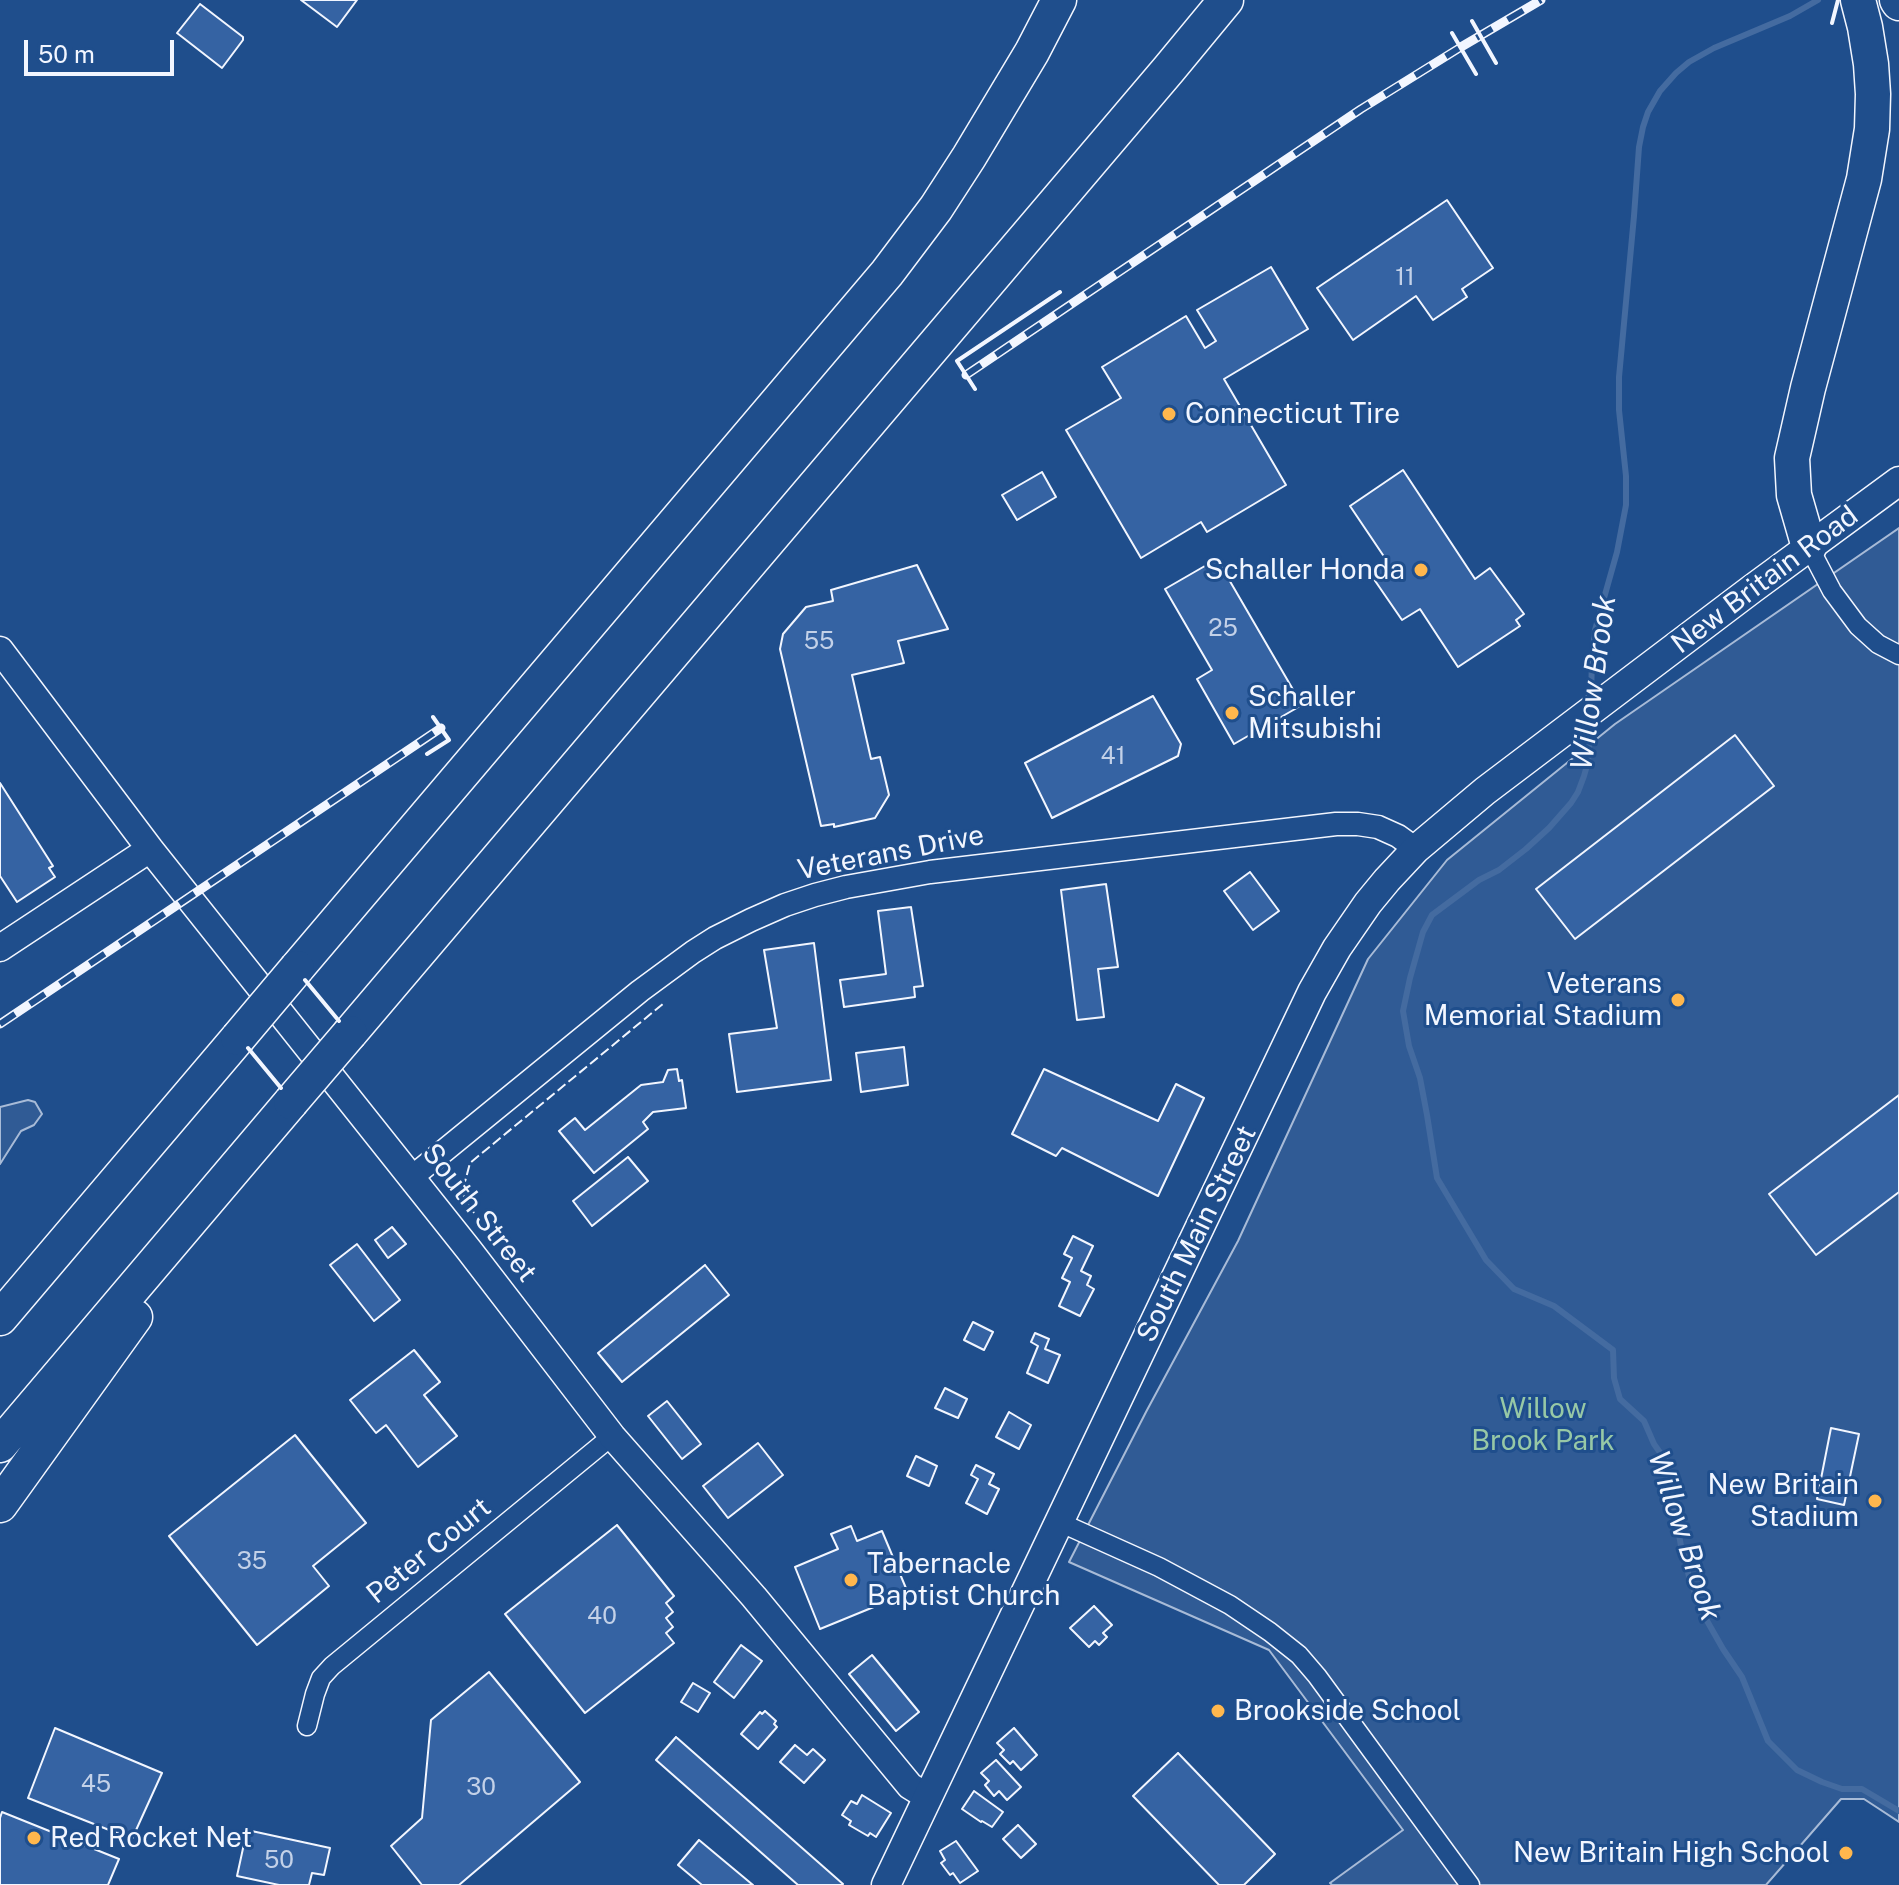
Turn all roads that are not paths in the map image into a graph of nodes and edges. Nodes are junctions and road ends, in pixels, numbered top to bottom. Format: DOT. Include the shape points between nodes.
graph roads {
  1 [pos="1226,0"];
  2 [pos="1858,0"];
  3 [pos="1057,4"];
  4 [pos="1899,481"];
  5 [pos="1809,547"];
  6 [pos="0,650"];
  7 [pos="1899,655"];
  8 [pos="1632,679"];
  9 [pos="150,849"];
  10 [pos="1416,849"];
  11 [pos="0,948"];
  12 [pos="412,1177"];
  13 [pos="198,1212"];
  14 [pos="0,1318"];
  15 [pos="612,1436"];
  16 [pos="0,1445"];
  17 [pos="0,1505"];
  18 [pos="1059,1522"];
  19 [pos="307,1726"];
  20 [pos="928,1797"];
  21 [pos="886,1885"];
  22 [pos="1470,1885"];
  1 -- 13 [label="highway, bridge"];
  2 -- 5 [label="highway" via="1872,73 1872,129 1864,179 1792,458 1794,495"];
  3 -- 14 [label="highway, bridge" via="962,169 887,273"];
  4 -- 5 [label="main road, New Britain Road"];
  5 -- 7 [label="street" via="1858,626"];
  5 -- 8 [label="main road, New Britain Road"];
  6 -- 9 [label="main road, South Street"];
  8 -- 10 [label="main road, South Main Street"];
  9 -- 11 [label="main road"];
  9 -- 12 [label="main road, South Street"];
  10 -- 12 [label="street, Veterans Drive" via="1378,827 1336,824 945,870 815,895 751,920 681,961"];
  10 -- 18 [label="main road, South Main Street" via="1374,894 1318,980"];
  12 -- 15 [label="main road, South Street"];
  13 -- 16 [label="highway"];
  13 -- 17 [label="highway" via="162,1280"];
  15 -- 19 [label="street, Peter Court" via="332,1666 321,1678"];
  15 -- 20 [label="main road, South Street" via="910,1786"];
  18 -- 20 [label="main road, South Main Street"];
  18 -- 22 [label="street" via="1230,1605 1299,1655"];
  20 -- 21 [label="main road, South Main Street"];
}
